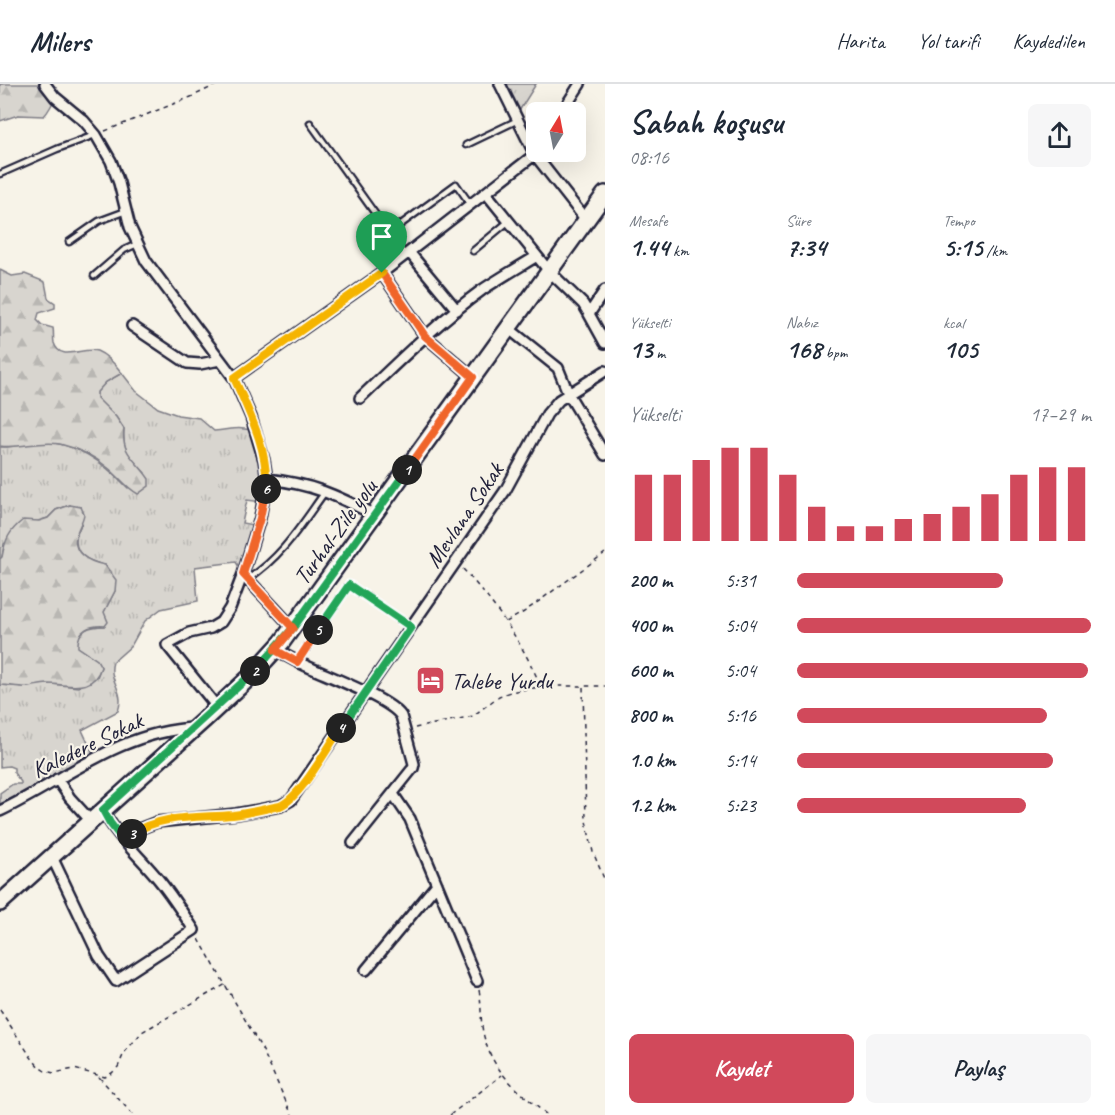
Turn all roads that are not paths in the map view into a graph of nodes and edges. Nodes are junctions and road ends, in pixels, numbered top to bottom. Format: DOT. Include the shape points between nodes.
graph roads {
  1 [pos="45,84"];
  2 [pos="500,84"];
  3 [pos="580,84"];
  4 [pos="568,102"];
  5 [pos="518,120"];
  6 [pos="310,123"];
  7 [pos="96,135"];
  8 [pos="526,135"];
  9 [pos="466,145"];
  10 [pos="526,161"];
  11 [pos="543,162"];
  12 [pos="0,174"];
  13 [pos="486,193"];
  14 [pos="604,199"];
  15 [pos="471,205"];
  16 [pos="126,211"];
  17 [pos="586,220"];
  18 [pos="508,221"];
  19 [pos="389,233"];
  20 [pos="69,242"];
  21 [pos="137,244"];
  22 [pos="473,251"];
  23 [pos="407,254"];
  24 [pos="537,255"];
  25 [pos="549,271"];
  26 [pos="382,273"];
  27 [pos="94,276"];
  28 [pos="605,290"];
  29 [pos="457,310"];
  30 [pos="589,314"];
  31 [pos="132,326"];
  32 [pos="508,328"];
  33 [pos="425,336"];
  34 [pos="605,343"];
  35 [pos="220,360"];
  36 [pos="605,371"];
  37 [pos="473,377"];
  38 [pos="234,378"];
  39 [pos="569,395"];
  40 [pos="360,398"];
  41 [pos="605,454"];
  42 [pos="267,479"];
  43 [pos="326,491"];
  44 [pos="375,515"];
  45 [pos="246,576"];
  46 [pos="411,627"];
  47 [pos="293,628"];
  48 [pos="275,650"];
  49 [pos="297,662"];
  50 [pos="365,693"];
  51 [pos="217,707"];
  52 [pos="195,728"];
  53 [pos="57,779"];
  54 [pos="393,794"];
  55 [pos="103,810"];
  56 [pos="0,811"];
  57 [pos="91,821"];
  58 [pos="123,840"];
  59 [pos="353,843"];
  60 [pos="52,857"];
  61 [pos="437,884"];
  62 [pos="0,903"];
  63 [pos="366,970"];
  64 [pos="477,981"];
  1 -- 7 [label="street"];
  2 -- 5 [label="street"];
  3 -- 4 [label="street"];
  5 -- 8 [label="street"];
  5 -- 9 [label="lane"];
  6 -- 19 [label="lane"];
  7 -- 12 [label="lane"];
  7 -- 16 [label="street" via="111,161"];
  10 -- 13 [label="street"];
  11 -- 17 [label="street"];
  13 -- 15 [label="street"];
  13 -- 18 [label="street"];
  14 -- 17 [label="main road, Turhal-Zile yolu"];
  15 -- 19 [label="lane" via="456,184"];
  15 -- 23 [label="street"];
  16 -- 20 [label="lane" via="99,221"];
  16 -- 21 [label="street"];
  17 -- 25 [label="main road, Turhal-Zile yolu"];
  18 -- 22 [label="lane"];
  18 -- 24 [label="street"];
  19 -- 23 [label="lane"];
  21 -- 27 [label="lane"];
  21 -- 35 [label="street" via="157,279"];
  23 -- 26 [label="street"];
  23 -- 29 [label="street"];
  24 -- 25 [label="street"];
  24 -- 29 [label="street"];
  25 -- 30 [label="street"];
  25 -- 32 [label="main road, Turhal-Zile yolu"];
  26 -- 33 [label="street"];
  26 -- 38 [label="street"];
  28 -- 30 [label="street"];
  29 -- 33 [label="street"];
  30 -- 34 [label="street"];
  31 -- 35 [label="street" via="187,363"];
  32 -- 37 [label="main road, Turhal-Zile yolu"];
  32 -- 39 [label="street" via="558,368"];
  33 -- 37 [label="street"];
  33 -- 40 [label="street"];
  35 -- 38 [label="street"];
  36 -- 39 [label="street, Mevlana Sokak"];
  37 -- 44 [label="main road, Turhal-Zile yolu"];
  38 -- 42 [label="street" via="258,438"];
  39 -- 41 [label="street"];
  39 -- 46 [label="street, Mevlana Sokak" via="547,414 517,472"];
  42 -- 43 [label="street"];
  42 -- 45 [label="street"];
  43 -- 44 [label="street"];
  43 -- 45 [label="lane" via="282,552 268,565"];
  44 -- 47 [label="main road, Turhal-Zile yolu"];
  45 -- 47 [label="street"];
  45 -- 51 [label="street" via="221,622 167,645"];
  46 -- 49 [label="lane" via="349,585"];
  46 -- 50 [label="street, Mevlana Sokak"];
  47 -- 48 [label="main road, Turhal-Zile yolu"];
  48 -- 49 [label="street"];
  48 -- 51 [label="main road, Turhal-Zile yolu"];
  49 -- 50 [label="street"];
  50 -- 54 [label="street" via="396,710 405,730 414,764"];
  50 -- 58 [label="street, Mevlana Sokak" via="286,804 236,814 167,819"];
  51 -- 52 [label="main road, Turhal-Zile yolu"];
  52 -- 53 [label="street, Kaledere Sokak" via="148,735"];
  52 -- 55 [label="main road, Turhal-Zile yolu"];
  53 -- 56 [label="street, Kaledere Sokak"];
  53 -- 57 [label="street"];
  54 -- 59 [label="street"];
  54 -- 61 [label="street" via="410,819"];
  55 -- 57 [label="main road, Turhal-Zile yolu"];
  55 -- 58 [label="street"];
  57 -- 60 [label="main road, Turhal-Zile yolu"];
  58 -- 60 [label="street" via="158,879 194,930 116,981 94,946"];
  60 -- 62 [label="main road, Turhal-Zile yolu"];
  61 -- 63 [label="street"];
  61 -- 64 [label="street"];
}
